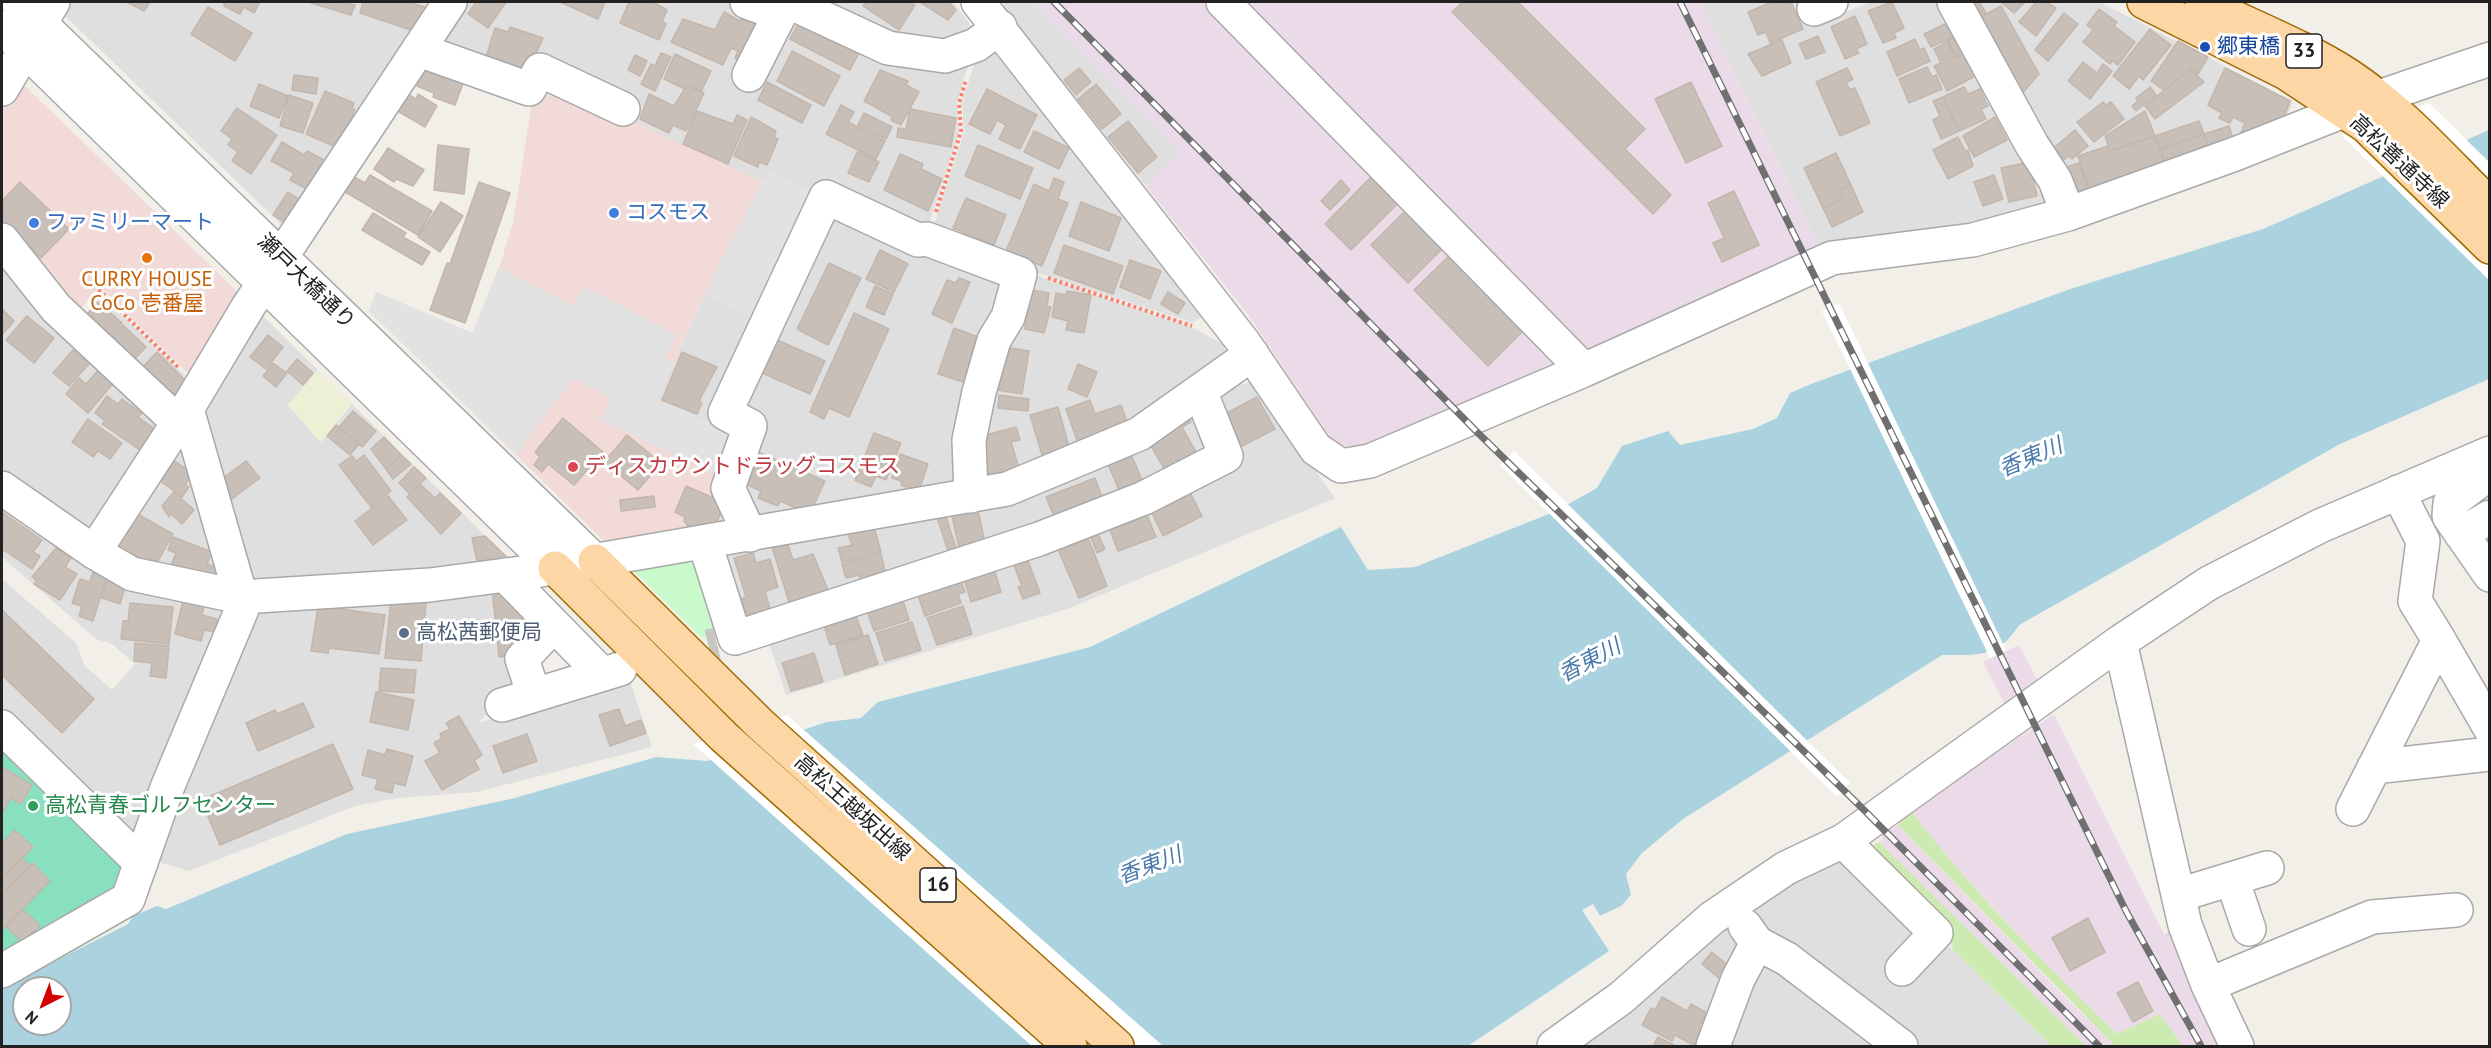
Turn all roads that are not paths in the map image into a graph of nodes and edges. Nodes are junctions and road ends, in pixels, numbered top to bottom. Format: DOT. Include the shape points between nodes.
graph roads {
  1 [pos="450,2"];
  2 [pos="747,2"];
  3 [pos="978,2"];
  4 [pos="1223,2"];
  5 [pos="1954,2"];
  6 [pos="2144,2"];
  7 [pos="2202,2"];
  8 [pos="785,6"];
  9 [pos="34,19"];
  10 [pos="2,27"];
  11 [pos="988,36"];
  12 [pos="419,50"];
  13 [pos="2490,59"];
  14 [pos="749,75"];
  15 [pos="2,89"];
  16 [pos="623,109"];
  17 [pos="2371,112"];
  18 [pos="2490,205"];
  19 [pos="2068,214"];
  20 [pos="2,240"];
  21 [pos="2490,247"];
  22 [pos="273,271"];
  23 [pos="1252,354"];
  24 [pos="1584,370"];
  25 [pos="1200,391"];
  26 [pos="188,406"];
  27 [pos="2490,453"];
  28 [pos="2490,473"];
  29 [pos="2,488"];
  30 [pos="2398,492"];
  31 [pos="971,496"];
  32 [pos="2490,518"];
  33 [pos="2461,534"];
  34 [pos="750,535"];
  35 [pos="708,542"];
  36 [pos="94,552"];
  37 [pos="595,561"];
  38 [pos="555,568"];
  39 [pos="505,575"];
  40 [pos="2490,575"];
  41 [pos="241,597"];
  42 [pos="554,625"];
  43 [pos="2439,640"];
  44 [pos="2120,642"];
  45 [pos="534,694"];
  46 [pos="502,705"];
  47 [pos="2,727"];
  48 [pos="2490,728"];
  49 [pos="2490,754"];
  50 [pos="2374,767"];
  51 [pos="2353,809"];
  52 [pos="1843,841"];
  53 [pos="141,863"];
  54 [pos="2267,868"];
  55 [pos="2232,879"];
  56 [pos="2178,895"];
  57 [pos="1730,906"];
  58 [pos="2456,910"];
  59 [pos="2249,930"];
  60 [pos="1757,943"];
  61 [pos="1902,969"];
  62 [pos="2,971"];
  63 [pos="2208,985"];
  64 [pos="1070,1047"];
  65 [pos="1117,1047"];
  66 [pos="1554,1047"];
  67 [pos="1713,1047"];
  68 [pos="1901,1047"];
  69 [pos="2237,1047"];
  1 -- 12 [label="street"];
  2 -- 8 [label="street"];
  3 -- 11 [label="street"];
  4 -- 24 [label="street"];
  5 -- 19 [label="street" via="2055,180"];
  6 -- 17 [label="main road, 高松善通寺線 / 33"];
  7 -- 17 [label="main road, 高松善通寺線 / 33" via="2328,63"];
  8 -- 11 [label="street" via="888,48 945,56"];
  8 -- 14 [label="street"];
  9 -- 10 [label="street, 瀬戸大橋通り"];
  9 -- 15 [label="street"];
  9 -- 22 [label="street, 瀬戸大橋通り"];
  11 -- 23 [label="street" via="1174,254"];
  12 -- 16 [label="street" via="529,89 540,70"];
  12 -- 22 [label="street"];
  13 -- 17 [label="street"];
  17 -- 18 [label="main road, 高松善通寺線 / 33"];
  17 -- 19 [label="street" via="2235,154"];
  17 -- 21 [label="main road, 高松善通寺線 / 33"];
  19 -- 24 [label="street" via="1973,240 1832,258"];
  20 -- 26 [label="street" via="56,308"];
  22 -- 26 [label="street"];
  22 -- 37 [label="street, 瀬戸大橋通り"];
  22 -- 38 [label="street, 瀬戸大橋通り"];
  23 -- 24 [label="street" via="1316,449 1341,466 1370,462"];
  23 -- 25 [label="street"];
  25 -- 31 [label="street" via="1139,434 1007,489"];
  25 -- 35 [label="street" via="1226,456 1144,498 1039,539 726,641"];
  26 -- 36 [label="street"];
  26 -- 41 [label="street"];
  27 -- 30 [label="street"];
  28 -- 33 [label="street" via="2450,503 2449,516"];
  29 -- 36 [label="street"];
  30 -- 43 [label="street" via="2423,541 2415,601"];
  30 -- 44 [label="street" via="2320,526 2209,584"];
  31 -- 34 [label="street"];
  31 -- 34 [label="street" via="969,440 978,392 994,340 1008,317 1020,274 927,239 918,240 826,197 725,413 750,426 728,488"];
  32 -- 33 [label="street"];
  33 -- 40 [label="street"];
  34 -- 35 [label="street"];
  35 -- 37 [label="street"];
  36 -- 41 [label="street" via="132,574"];
  37 -- 38 [label="street"];
  37 -- 65 [label="main road, 高松王越坂出線 / 16" via="760,724"];
  38 -- 39 [label="street"];
  38 -- 64 [label="main road, 高松王越坂出線 / 16" via="723,736"];
  39 -- 41 [label="street" via="430,585"];
  39 -- 42 [label="street"];
  41 -- 53 [label="street" via="242,609 167,788"];
  42 -- 45 [label="street" via="522,659"];
  42 -- 45 [label="street" via="612,671"];
  43 -- 48 [label="street"];
  43 -- 50 [label="street"];
  44 -- 52 [label="street"];
  44 -- 56 [label="street"];
  45 -- 46 [label="street"];
  47 -- 53 [label="street"];
  49 -- 50 [label="street"];
  50 -- 51 [label="street"];
  52 -- 57 [label="street" via="1786,868"];
  52 -- 61 [label="street" via="1936,933"];
  53 -- 62 [label="street" via="128,899"];
  54 -- 55 [label="street"];
  55 -- 56 [label="street"];
  55 -- 59 [label="street"];
  56 -- 63 [label="street"];
  57 -- 60 [label="street"];
  57 -- 66 [label="street" via="1621,998"];
  58 -- 63 [label="street" via="2372,918"];
  60 -- 67 [label="street" via="1738,979"];
  60 -- 68 [label="street" via="1787,959"];
  63 -- 69 [label="street"];
}
